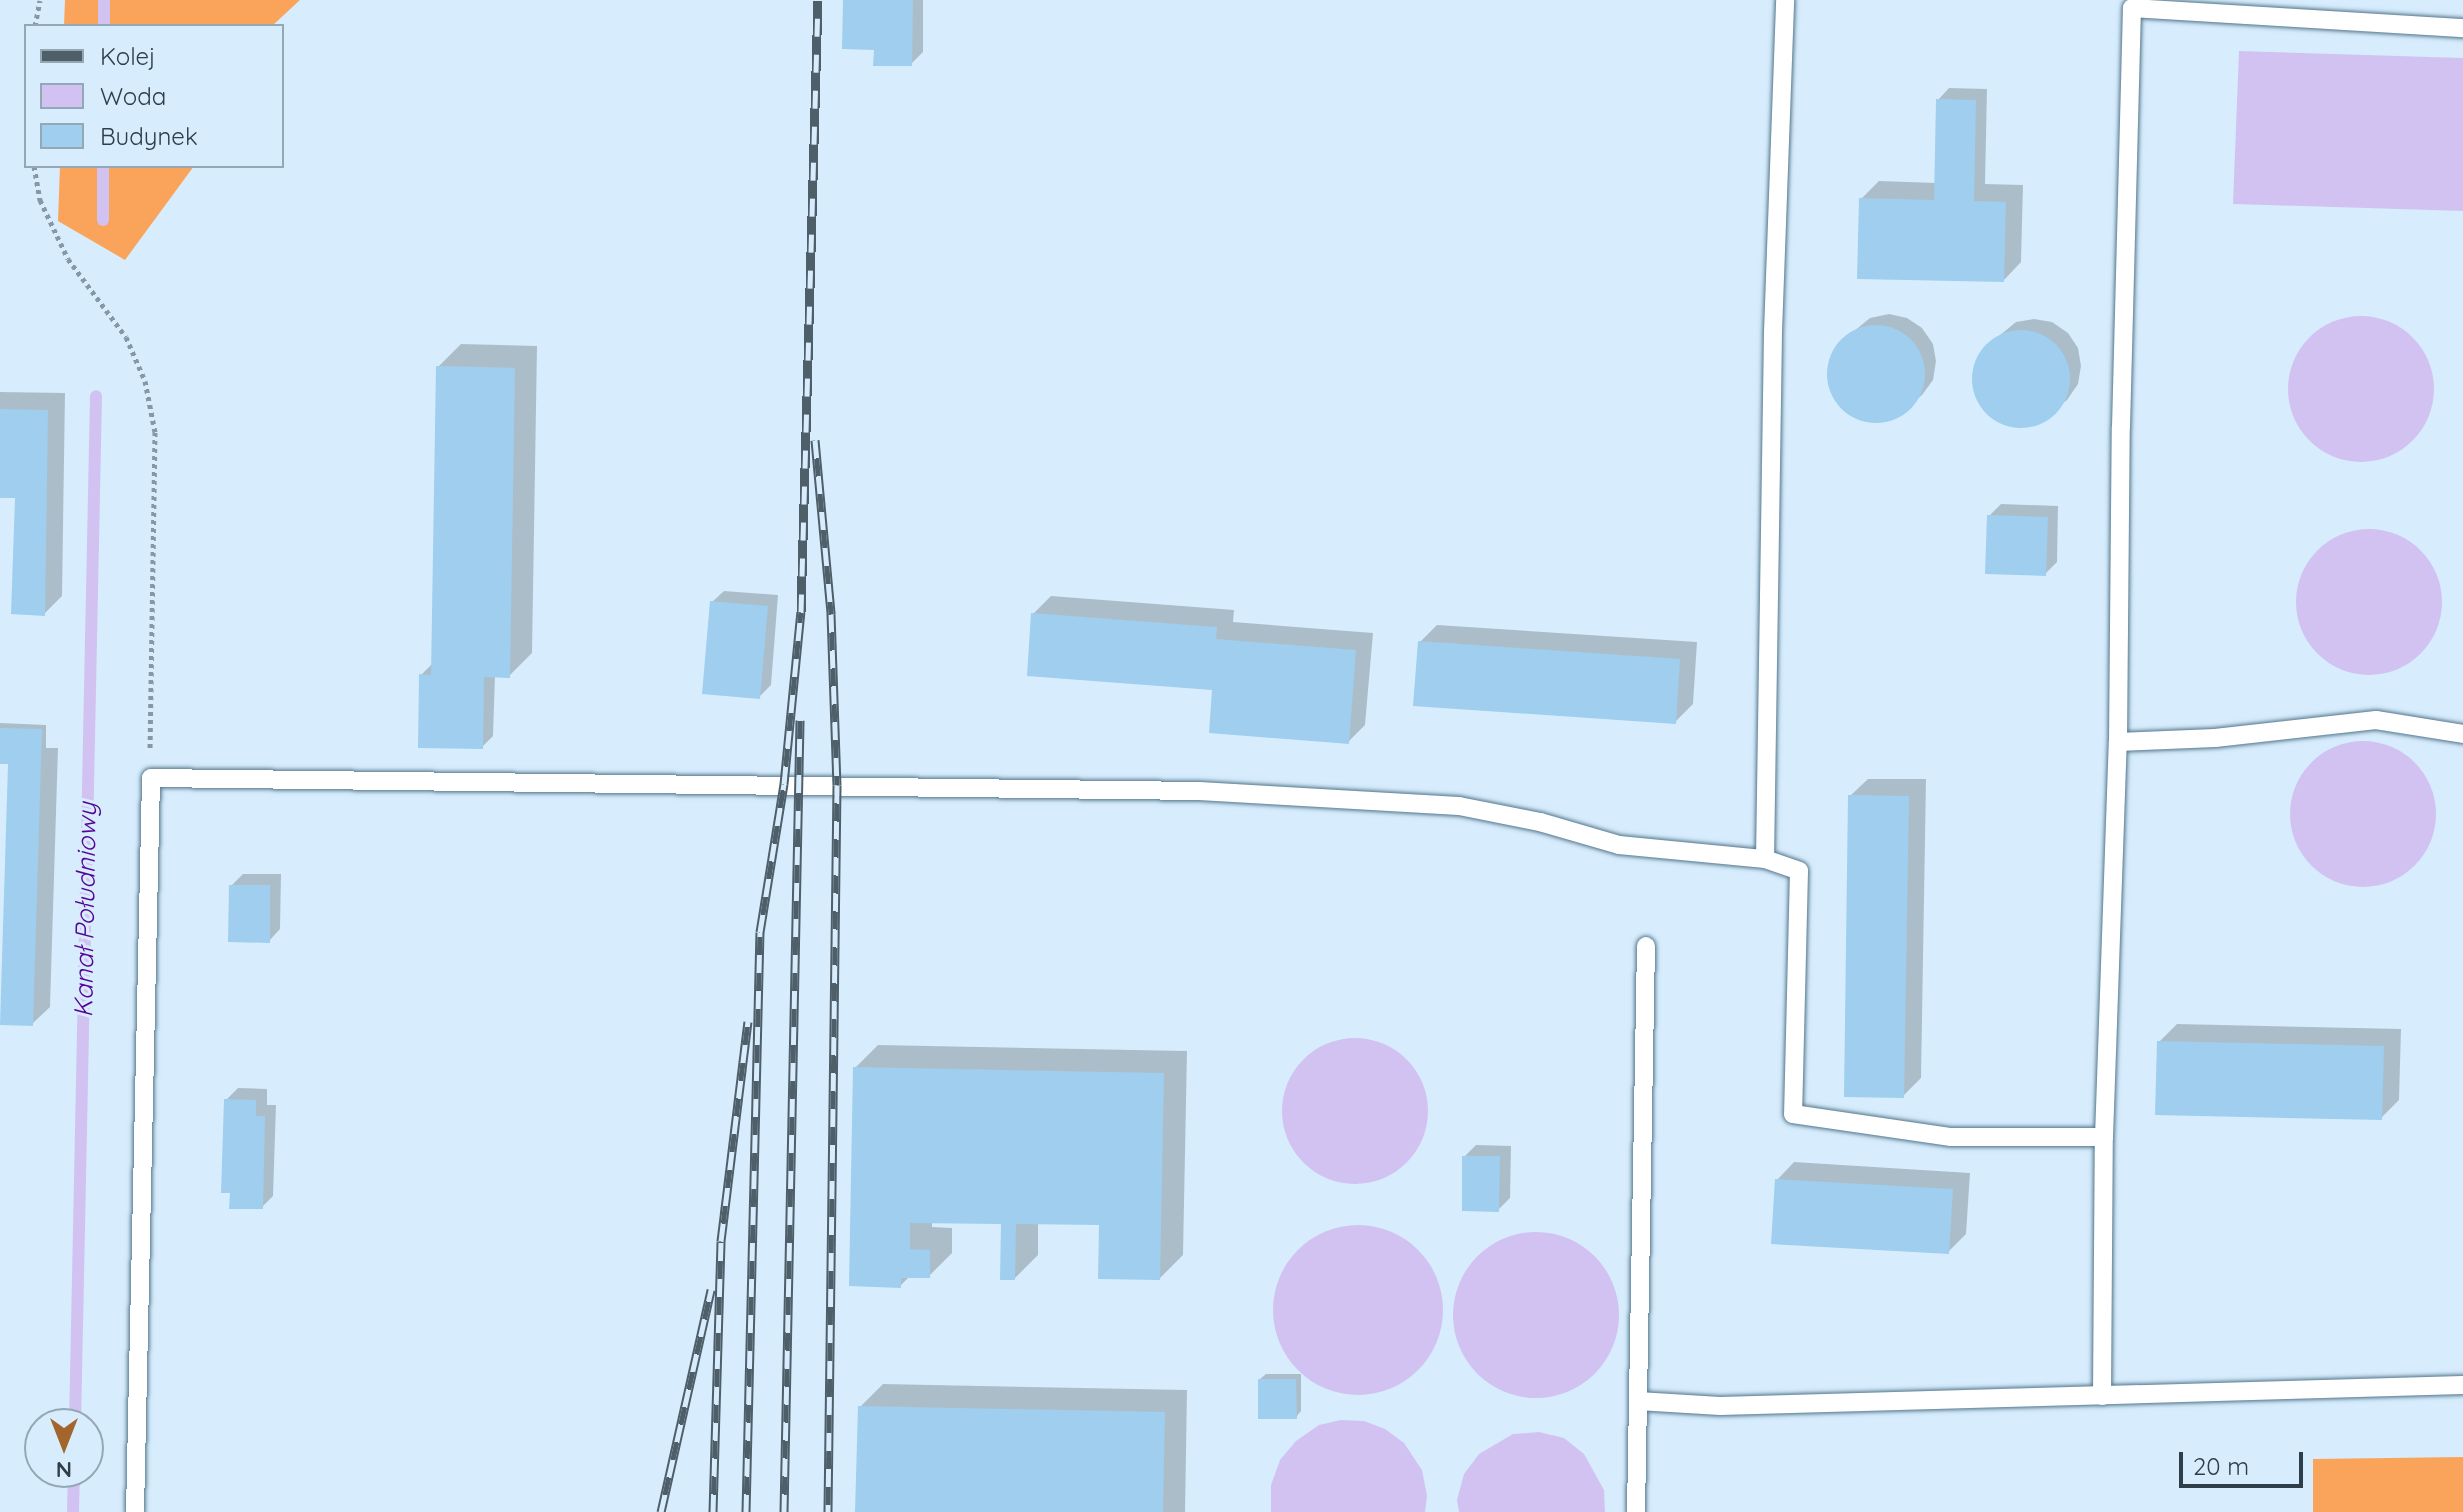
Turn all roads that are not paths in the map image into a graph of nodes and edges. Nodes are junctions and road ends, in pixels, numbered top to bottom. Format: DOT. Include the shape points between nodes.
graph roads {
  1 [pos="1785,0"];
  2 [pos="2132,4"];
  3 [pos="2463,28"];
  4 [pos="2463,734"];
  5 [pos="2118,742"];
  6 [pos="1765,859"];
  7 [pos="1646,946"];
  8 [pos="2104,1137"];
  9 [pos="2463,1385"];
  10 [pos="2102,1396"];
  11 [pos="1638,1401"];
  12 [pos="135,1512"];
  13 [pos="1636,1512"];
  1 -- 6 [label="lane" via="1773,332"];
  2 -- 3 [label="lane"];
  2 -- 5 [label="lane"];
  4 -- 5 [label="lane" via="2376,720 2215,738"];
  5 -- 8 [label="lane"];
  6 -- 8 [label="lane" via="1799,871 1793,1114 1951,1137"];
  6 -- 12 [label="lane" via="1619,845 1459,806 1199,791 151,778"];
  7 -- 11 [label="lane"];
  8 -- 10 [label="lane"];
  9 -- 10 [label="lane"];
  10 -- 11 [label="lane" via="1720,1406"];
  11 -- 13 [label="lane"];
}
